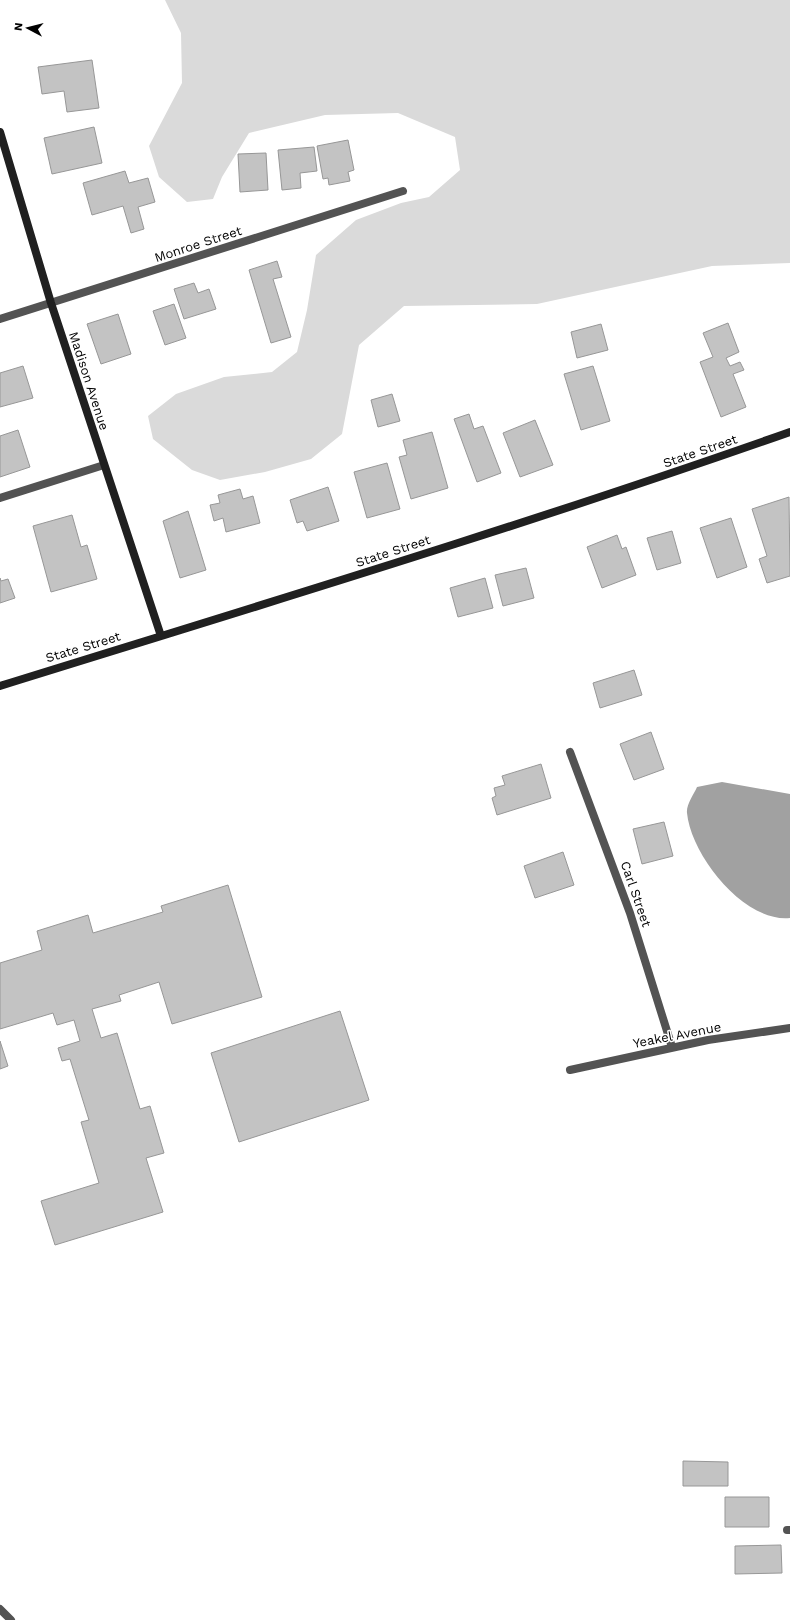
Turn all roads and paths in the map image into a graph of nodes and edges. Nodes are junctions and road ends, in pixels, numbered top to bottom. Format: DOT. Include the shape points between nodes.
graph roads {
  1 [pos="0,132"];
  2 [pos="403,191"];
  3 [pos="51,303"];
  4 [pos="0,319"];
  5 [pos="790,432"];
  6 [pos="104,465"];
  7 [pos="0,498"];
  8 [pos="161,636"];
  9 [pos="0,686"];
  10 [pos="570,752"];
  11 [pos="790,1028"];
  12 [pos="672,1047"];
  13 [pos="570,1070"];
  14 [pos="0,1609"];
  15 [pos="11,1620"];
  1 -- 3 [label="street, Madison Avenue"];
  2 -- 3 [label="street, Monroe Street"];
  3 -- 4 [label="street, Monroe Street"];
  3 -- 6 [label="street, Madison Avenue"];
  5 -- 8 [label="street, State Street" via="650,481"];
  6 -- 7 [label="street"];
  6 -- 8 [label="street, Madison Avenue"];
  8 -- 9 [label="street, State Street"];
  10 -- 12 [label="street, Carl Street" via="630,913"];
  11 -- 12 [label="street, Yeakel Avenue"];
  12 -- 13 [label="street, Yeakel Avenue"];
  14 -- 15 [label="street"];
}
